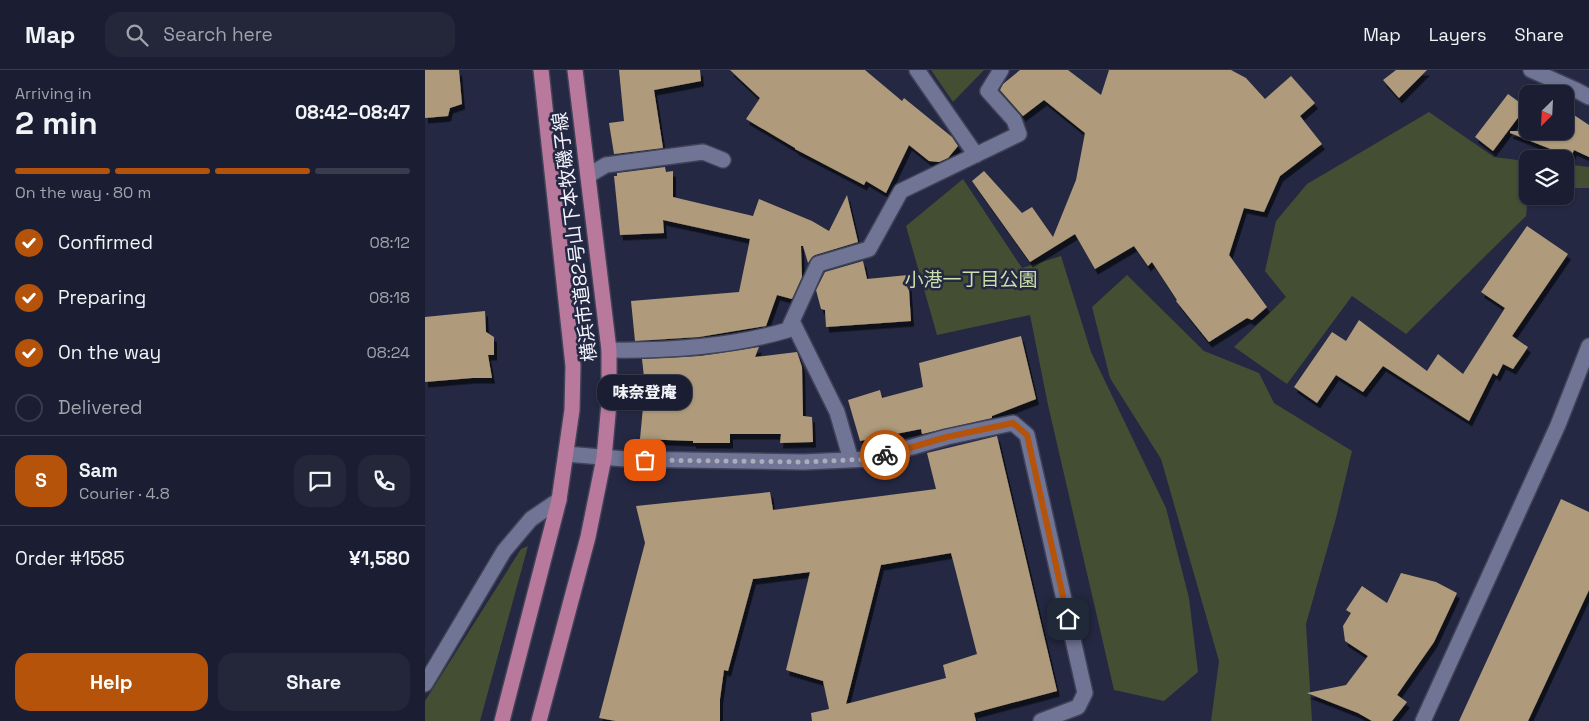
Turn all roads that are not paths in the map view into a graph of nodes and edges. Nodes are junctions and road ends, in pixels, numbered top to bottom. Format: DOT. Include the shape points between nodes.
graph roads {
  1 [pos="541,70"];
  2 [pos="575,70"];
  3 [pos="917,70"];
  4 [pos="1001,70"];
  5 [pos="1531,70"];
  6 [pos="1589,97"];
  7 [pos="976,155"];
  8 [pos="723,160"];
  9 [pos="589,175"];
  10 [pos="792,321"];
  11 [pos="1589,346"];
  12 [pos="609,350"];
  13 [pos="566,454"];
  14 [pos="604,458"];
  15 [pos="851,460"];
  16 [pos="559,500"];
  17 [pos="425,684"];
  18 [pos="502,721"];
  19 [pos="539,721"];
  20 [pos="1041,721"];
  21 [pos="1423,721"];
  1 -- 13 [label="main road, 横浜市道82号山下本牧磯子線" via="573,366"];
  2 -- 9 [label="main road, 横浜市道82号山下本牧磯子線"];
  3 -- 7 [label="street"];
  4 -- 7 [label="street" via="988,91 1014,120 1019,134"];
  5 -- 6 [label="street"];
  7 -- 10 [label="street" via="901,191 869,249 818,264"];
  8 -- 9 [label="street" via="703,152 605,165"];
  9 -- 12 [label="main road, 横浜市道82号山下本牧磯子線"];
  10 -- 12 [label="street" via="789,330 711,346"];
  10 -- 15 [label="street" via="837,412"];
  11 -- 21 [label="street" via="1558,426"];
  12 -- 14 [label="main road, 横浜市道82号山下本牧磯子線"];
  13 -- 14 [label="street"];
  13 -- 16 [label="main road, 横浜市道82号山下本牧磯子線"];
  14 -- 15 [label="street"];
  14 -- 19 [label="main road, 横浜市道82号山下本牧磯子線" via="588,537"];
  15 -- 20 [label="street" via="870,459 947,437 1013,423 1027,435 1085,692 1078,707"];
  16 -- 17 [label="street" via="531,519 504,551"];
  16 -- 18 [label="main road, 横浜市道82号山下本牧磯子線"];
}
